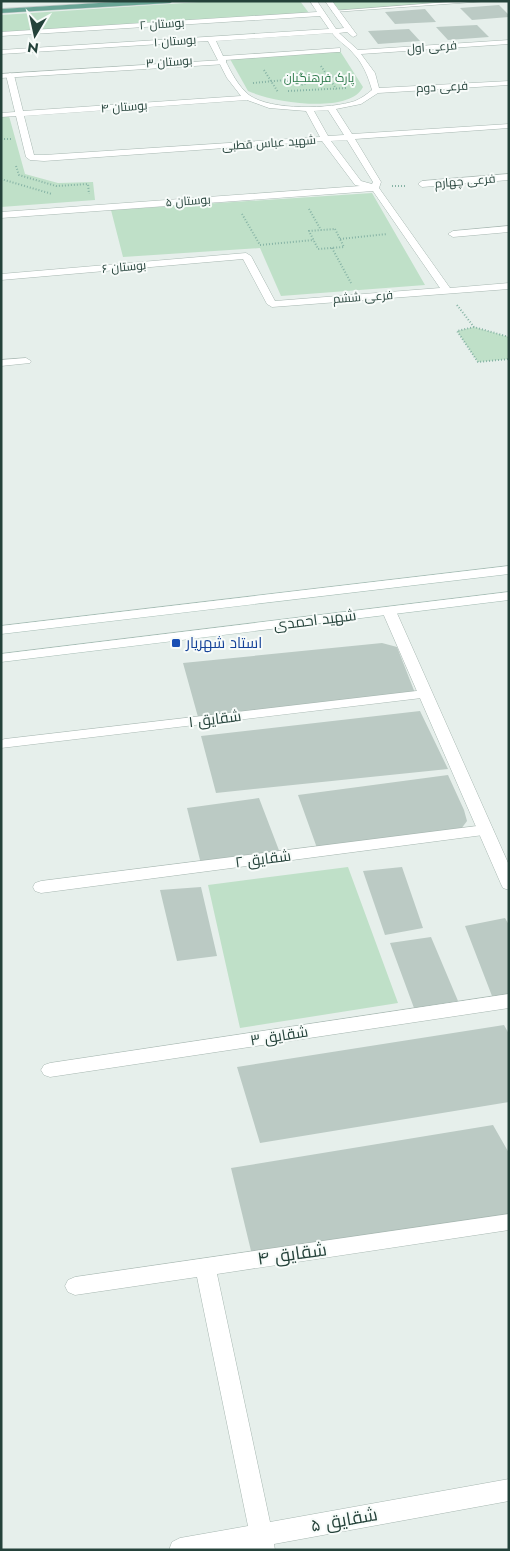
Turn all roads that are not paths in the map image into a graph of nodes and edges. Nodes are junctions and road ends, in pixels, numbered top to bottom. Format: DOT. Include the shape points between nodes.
graph roads {
  1 [pos="54,1"];
  2 [pos="170,1"];
  3 [pos="314,1"];
  4 [pos="328,1"];
  5 [pos="486,1"];
  6 [pos="1,4"];
  7 [pos="334,11"];
  8 [pos="1,12"];
  9 [pos="322,14"];
  10 [pos="350,30"];
  11 [pos="334,31"];
  12 [pos="1,34"];
  13 [pos="211,39"];
  14 [pos="509,42"];
  15 [pos="337,50"];
  16 [pos="355,50"];
  17 [pos="1,52"];
  18 [pos="222,60"];
  19 [pos="4,74"];
  20 [pos="509,83"];
  21 [pos="376,91"];
  22 [pos="248,98"];
  23 [pos="331,108"];
  24 [pos="309,109"];
  25 [pos="20,114"];
  26 [pos="1,115"];
  27 [pos="507,127"];
  28 [pos="348,137"];
  29 [pos="325,139"];
  30 [pos="509,177"];
  31 [pos="422,184"];
  32 [pos="374,188"];
  33 [pos="1,215"];
  34 [pos="509,229"];
  35 [pos="453,234"];
  36 [pos="246,256"];
  37 [pos="1,277"];
  38 [pos="509,286"];
  39 [pos="447,291"];
  40 [pos="26,361"];
  41 [pos="1,363"];
  42 [pos="509,570"];
  43 [pos="509,596"];
  44 [pos="389,610"];
  45 [pos="1,630"];
  46 [pos="1,658"];
  47 [pos="425,694"];
  48 [pos="5,744"];
  49 [pos="485,830"];
  50 [pos="509,884"];
  51 [pos="41,887"];
  52 [pos="509,1001"];
  53 [pos="50,1070"];
  54 [pos="509,1222"];
  55 [pos="205,1267"];
  56 [pos="75,1286"];
  57 [pos="509,1490"];
  58 [pos="262,1543"];
  59 [pos="180,1550"];
  1 -- 6 [label="main road"];
  2 -- 8 [label="main road"];
  3 -- 9 [label="street"];
  4 -- 7 [label="street"];
  5 -- 7 [label="lane"];
  7 -- 10 [label="street"];
  9 -- 11 [label="street"];
  9 -- 12 [label="street, بوستان ۲"];
  10 -- 11 [label="street, بوستان ۱"];
  10 -- 16 [label="street" via="362,45"];
  11 -- 13 [label="street, بوستان ۱"];
  11 -- 16 [label="street"];
  13 -- 17 [label="street, بوستان ۱"];
  13 -- 18 [label="street"];
  14 -- 16 [label="street, فرعی اول"];
  15 -- 18 [label="street, بوستان ۳"];
  16 -- 21 [label="street" via="371,73"];
  18 -- 19 [label="street, بوستان ۳"];
  18 -- 22 [label="street" via="235,84"];
  19 -- 25 [label="street"];
  20 -- 21 [label="street, فرعی دوم"];
  21 -- 23 [label="street, بوستان ۴" via="358,102"];
  22 -- 24 [label="street, بوستان ۴" via="267,104"];
  22 -- 25 [label="street, بوستان ۴"];
  23 -- 24 [label="street, بوستان ۴"];
  23 -- 28 [label="street"];
  24 -- 29 [label="street"];
  25 -- 26 [label="street, بوستان ۴"];
  25 -- 29 [label="street, شهید عباس قطبی" via="30,157"];
  27 -- 28 [label="street, شهید عباس قطبی"];
  28 -- 29 [label="street, شهید عباس قطبی"];
  28 -- 32 [label="street" via="377,182"];
  29 -- 32 [label="street" via="358,183"];
  30 -- 31 [label="street, فرعی چهارم"];
  32 -- 33 [label="street, بوستان ۵"];
  32 -- 39 [label="street"];
  34 -- 35 [label="street"];
  36 -- 37 [label="street, بوستان ۶"];
  36 -- 39 [label="street, فرعی ششم" via="272,304"];
  38 -- 39 [label="street, فرعی ششم"];
  40 -- 41 [label="street"];
  42 -- 45 [label="street, شهید احمدی"];
  43 -- 44 [label="street, شهید احمدی"];
  44 -- 46 [label="street, شهید احمدی"];
  44 -- 47 [label="street"];
  47 -- 48 [label="street, شقایق ۱"];
  47 -- 49 [label="street"];
  49 -- 50 [label="street"];
  49 -- 51 [label="street, شقایق ۲"];
  52 -- 53 [label="street, شقایق ۳"];
  54 -- 55 [label="street, شقایق ۴"];
  55 -- 56 [label="street, شقایق ۴"];
  55 -- 58 [label="street"];
  57 -- 58 [label="street, شقایق ۵"];
  58 -- 59 [label="street, شقایق ۵"];
}
